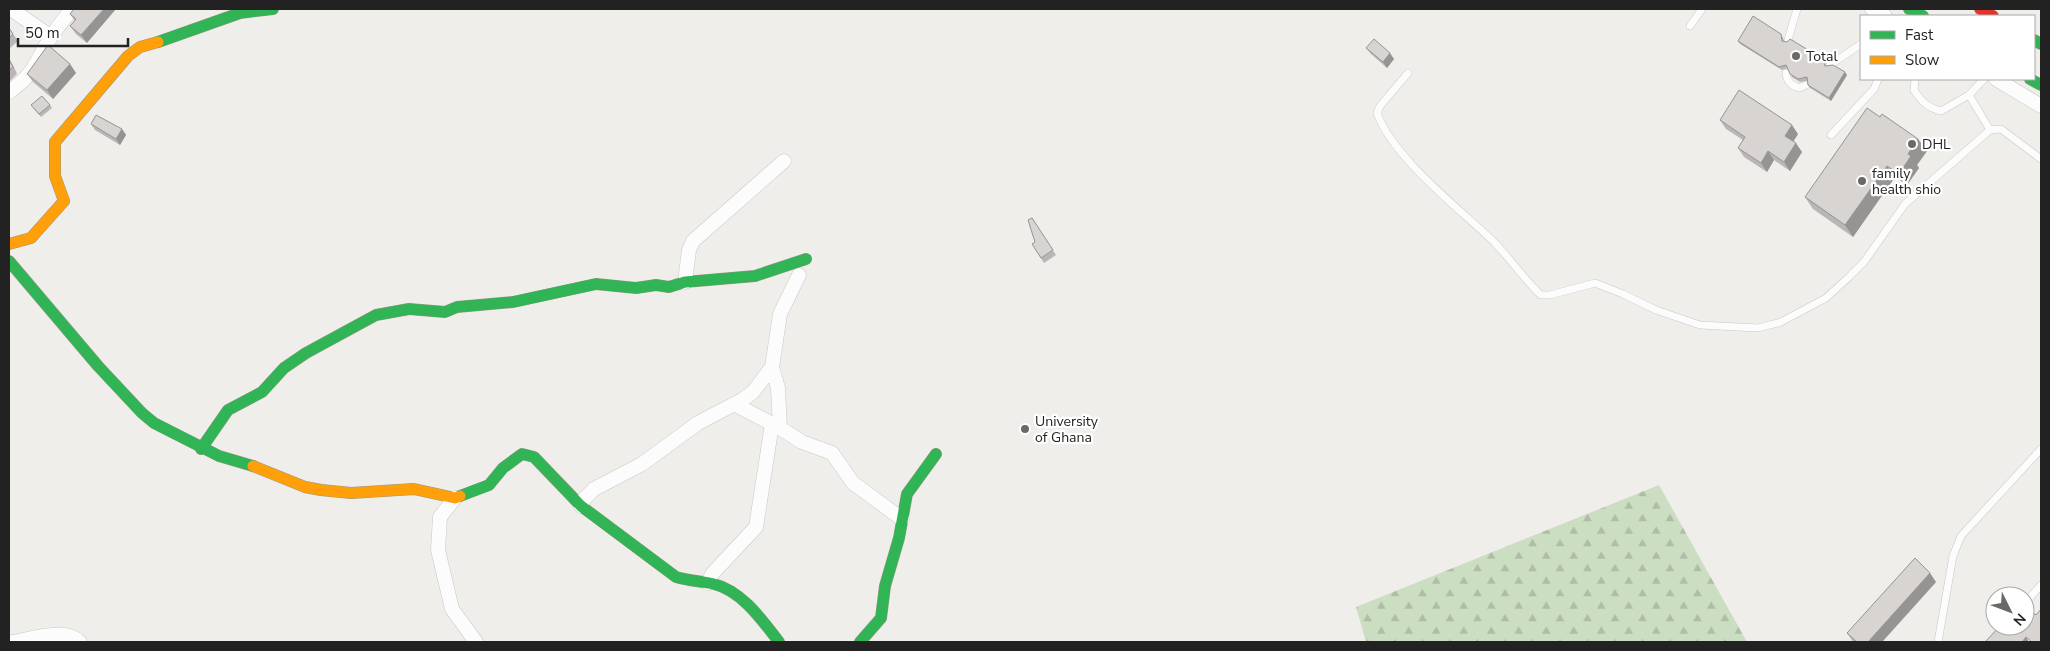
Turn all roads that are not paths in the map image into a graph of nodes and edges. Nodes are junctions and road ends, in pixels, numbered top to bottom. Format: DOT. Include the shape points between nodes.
graph roads {
  1 [pos="11,9"];
  2 [pos="72,9"];
  3 [pos="273,9"];
  4 [pos="1702,9"];
  5 [pos="1797,9"];
  6 [pos="1872,9"];
  7 [pos="1909,9"];
  8 [pos="1980,9"];
  9 [pos="1883,15"];
  10 [pos="1920,15"];
  11 [pos="1991,15"];
  12 [pos="1690,26"];
  13 [pos="51,37"];
  14 [pos="1788,40"];
  15 [pos="1860,45"];
  16 [pos="1830,65"];
  17 [pos="1408,73"];
  18 [pos="1786,73"];
  19 [pos="1878,80"];
  20 [pos="1915,80"];
  21 [pos="1983,80"];
  22 [pos="1998,80"];
  23 [pos="1806,85"];
  24 [pos="9,92"];
  25 [pos="1969,95"];
  26 [pos="2041,106"];
  27 [pos="1990,130"];
  28 [pos="1831,135"];
  29 [pos="2041,159"];
  30 [pos="784,161"];
  31 [pos="9,244"];
  32 [pos="806,259"];
  33 [pos="9,261"];
  34 [pos="798,275"];
  35 [pos="685,282"];
  36 [pos="772,367"];
  37 [pos="734,404"];
  38 [pos="776,426"];
  39 [pos="202,449"];
  40 [pos="2041,449"];
  41 [pos="936,454"];
  42 [pos="455,498"];
  43 [pos="581,506"];
  44 [pos="902,519"];
  45 [pos="708,583"];
  46 [pos="13,642"];
  47 [pos="80,642"];
  48 [pos="476,642"];
  49 [pos="779,642"];
  50 [pos="860,642"];
  51 [pos="1938,642"];
  1 -- 13 [label="street"];
  2 -- 13 [label="street"];
  3 -- 31 [label="main road" via="240,13 215,21 140,47 128,56 55,142 55,176 64,201 31,238"];
  4 -- 12 [label="lane"];
  5 -- 14 [label="lane"];
  6 -- 9 [label="street"];
  7 -- 10 [label="main road"];
  8 -- 11 [label="main road"];
  13 -- 24 [label="street" via="36,66"];
  15 -- 16 [label="lane"];
  17 -- 27 [label="lane" via="1377,113 1389,136 1420,174 1495,243 1541,295 1595,283 1693,323 1733,328 1758,328 1781,322 1826,298 1864,262 1905,204"];
  18 -- 23 [label="lane" via="1792,85 1799,88"];
  19 -- 28 [label="lane" via="1874,89"];
  20 -- 25 [label="lane" via="1914,90 1931,108 1941,111"];
  21 -- 25 [label="lane"];
  22 -- 26 [label="street"];
  25 -- 27 [label="lane"];
  27 -- 29 [label="lane" via="2001,129"];
  30 -- 35 [label="street" via="693,241"];
  32 -- 35 [label="main road" via="755,276"];
  33 -- 39 [label="main road" via="142,413"];
  34 -- 36 [label="street" via="780,314"];
  35 -- 39 [label="main road" via="669,287 632,288 596,284 513,302 457,307 445,312 409,309 376,316 306,353 284,368 262,392 228,410"];
  36 -- 37 [label="street" via="753,392"];
  36 -- 38 [label="street" via="778,388"];
  37 -- 38 [label="street"];
  37 -- 43 [label="street" via="698,423 642,464 594,490"];
  38 -- 44 [label="street" via="802,442 832,453 853,483"];
  38 -- 45 [label="street" via="756,527 712,574"];
  39 -- 42 [label="main road" via="313,489 351,493 414,488"];
  40 -- 51 [label="lane" via="1960,536 1953,556"];
  41 -- 44 [label="main road" via="910,487"];
  42 -- 43 [label="main road" via="489,485 503,468 522,454 534,456"];
  42 -- 48 [label="street" via="440,517 438,550 452,610"];
  43 -- 45 [label="main road" via="676,577"];
  44 -- 50 [label="main road" via="885,586 881,618"];
  45 -- 49 [label="main road" via="729,590 760,617"];
  46 -- 47 [label="street" via="59,635 68,635"];
}
